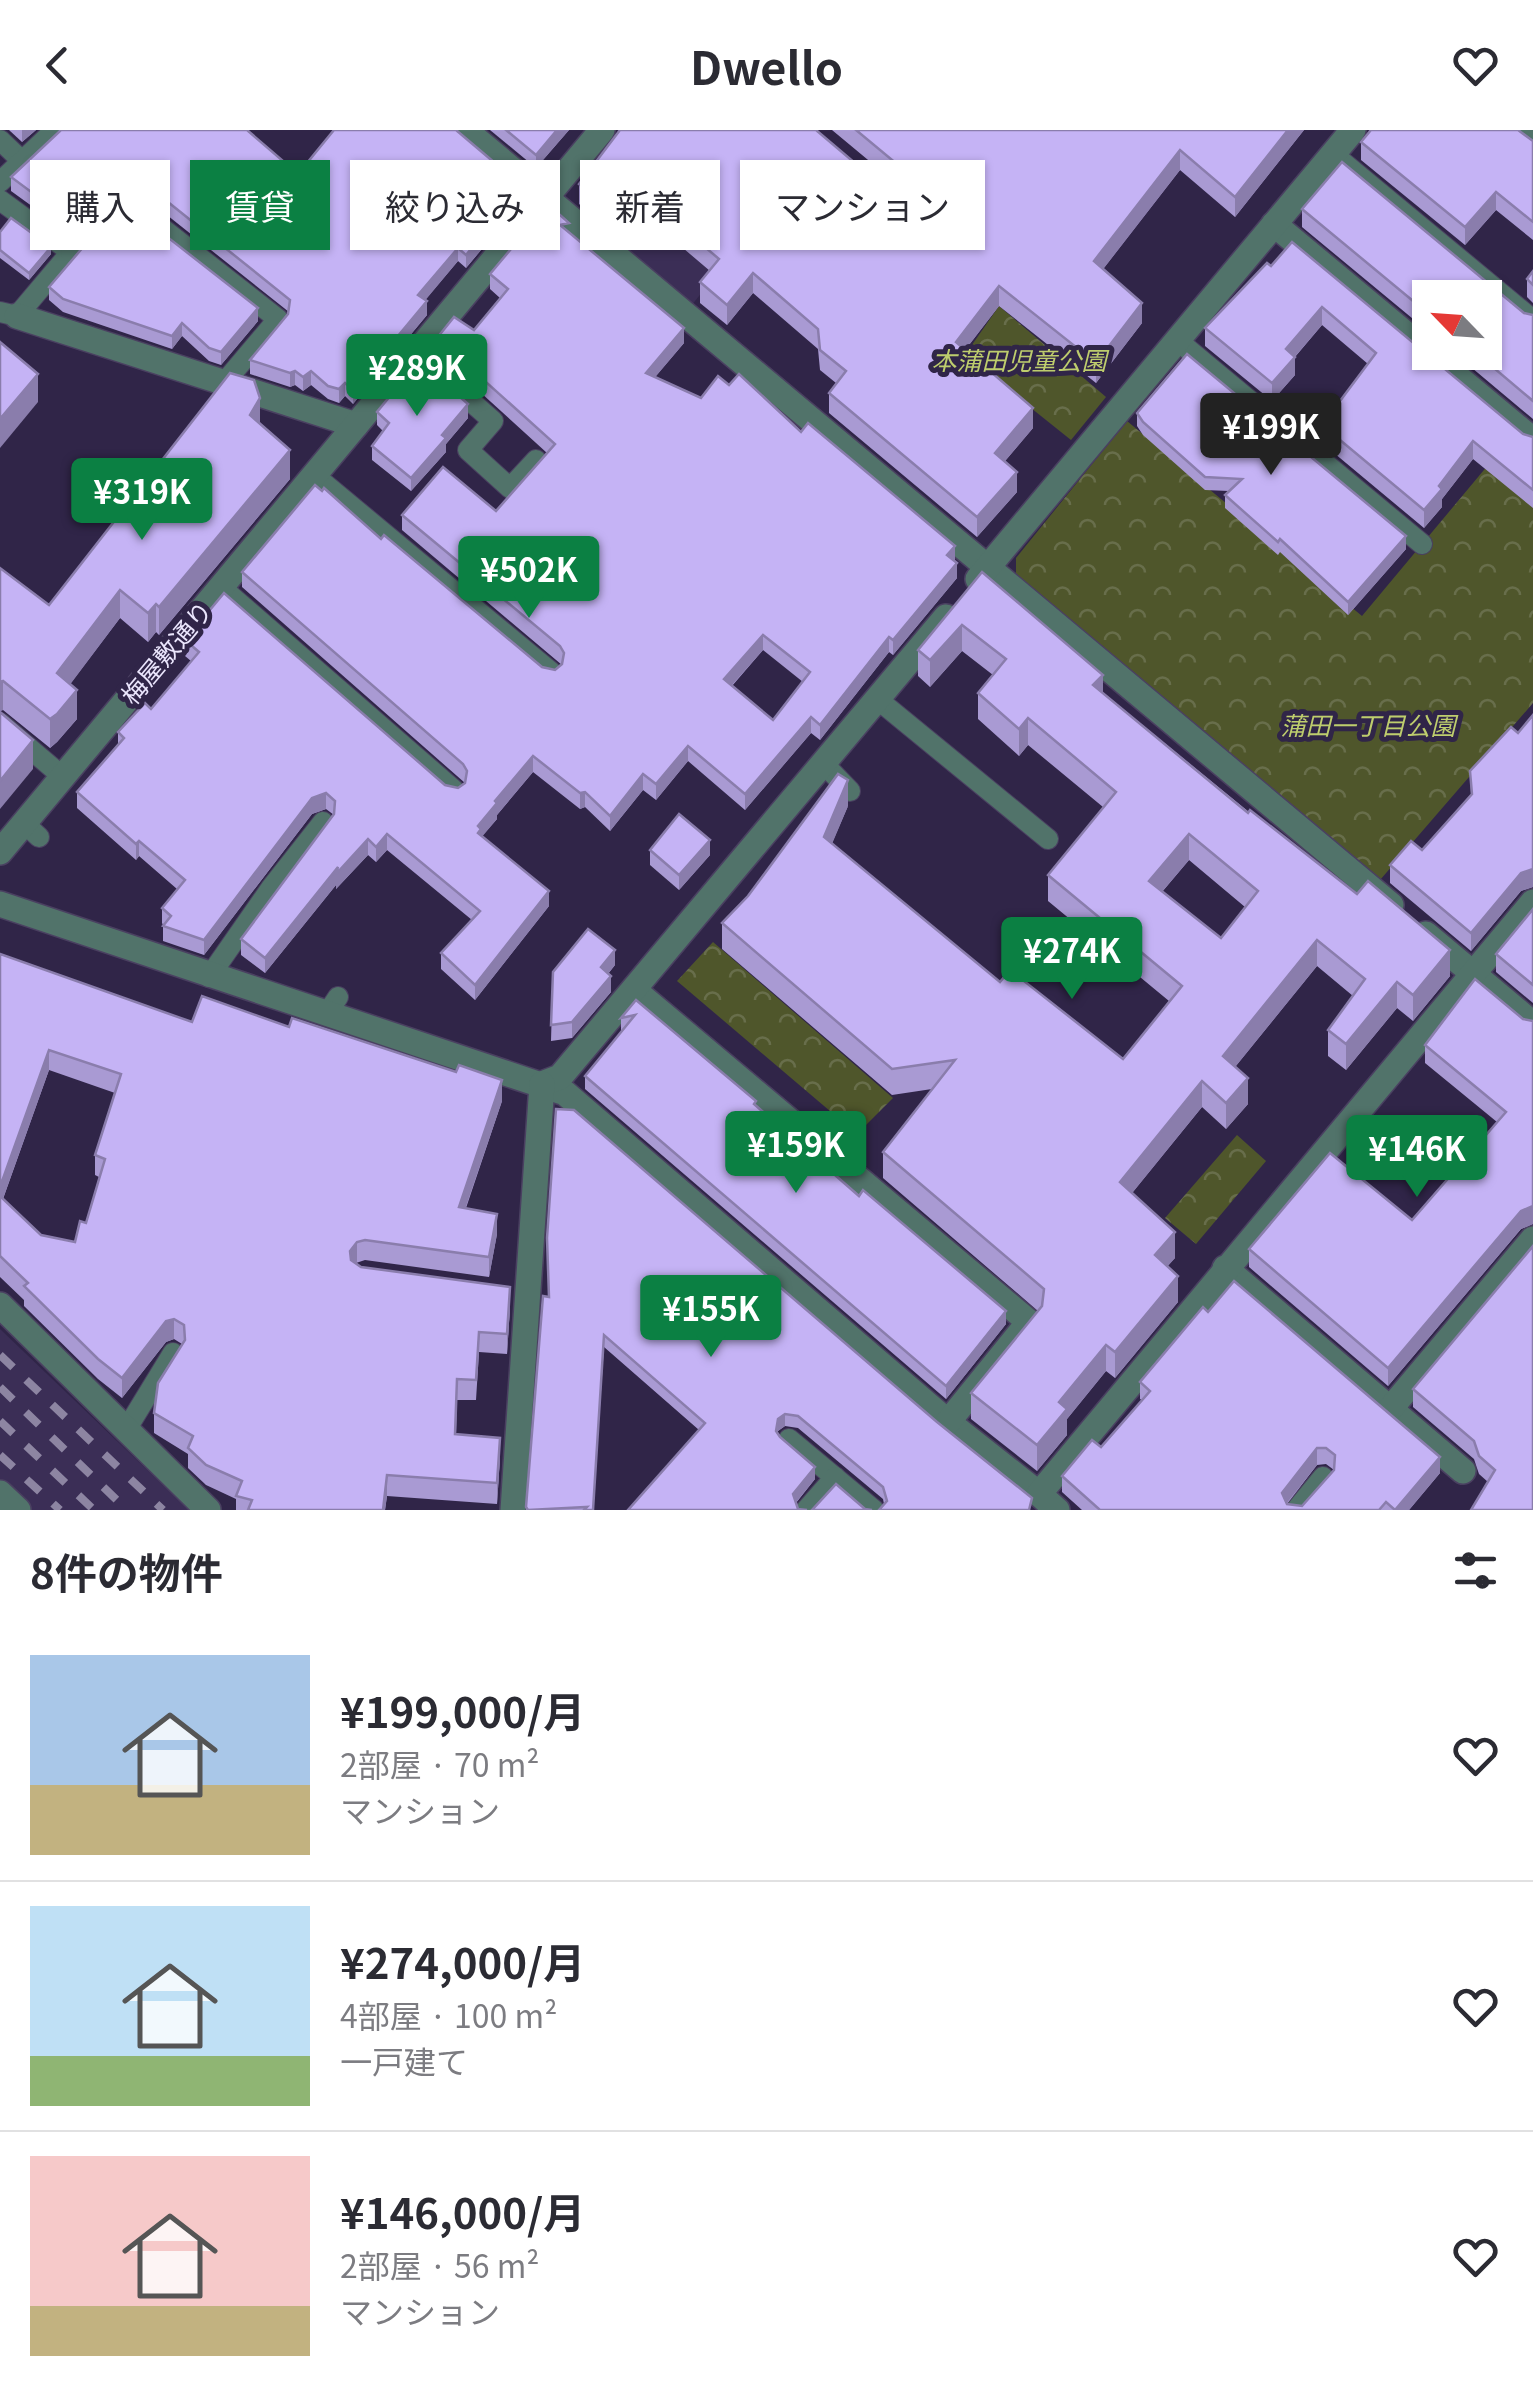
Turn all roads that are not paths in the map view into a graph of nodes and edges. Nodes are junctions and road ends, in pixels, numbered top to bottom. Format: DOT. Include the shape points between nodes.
graph roads {
  1 [pos="55,130"];
  2 [pos="465,130"];
  3 [pos="602,130"];
  4 [pos="1353,130"];
  5 [pos="1518,130"];
  6 [pos="0,140"];
  7 [pos="1533,142"];
  8 [pos="1333,154"];
  9 [pos="501,160"];
  10 [pos="22,162"];
  11 [pos="560,181"];
  12 [pos="0,182"];
  13 [pos="0,200"];
  14 [pos="560,210"];
  15 [pos="1274,224"];
  16 [pos="502,250"];
  17 [pos="70,252"];
  18 [pos="8,314"];
  19 [pos="1533,320"];
  20 [pos="1177,340"];
  21 [pos="416,353"];
  22 [pos="224,383"];
  23 [pos="356,425"];
  24 [pos="1533,440"];
  25 [pos="536,460"];
  26 [pos="314,475"];
  27 [pos="1422,544"];
  28 [pos="987,568"];
  29 [pos="222,588"];
  30 [pos="551,672"];
  31 [pos="876,698"];
  32 [pos="0,722"];
  33 [pos="822,762"];
  34 [pos="63,776"];
  35 [pos="454,790"];
  36 [pos="850,791"];
  37 [pos="323,822"];
  38 [pos="1048,839"];
  39 [pos="0,852"];
  40 [pos="1533,902"];
  41 [pos="0,904"];
  42 [pos="1472,974"];
  43 [pos="208,977"];
  44 [pos="634,990"];
  45 [pos="1533,1024"];
  46 [pos="542,1084"];
  47 [pos="1533,1239"];
  48 [pos="1225,1268"];
  49 [pos="0,1306"];
  50 [pos="173,1353"];
  51 [pos="1391,1408"];
  52 [pos="948,1422"];
  53 [pos="126,1430"];
  54 [pos="788,1438"];
  55 [pos="1463,1471"];
  56 [pos="1323,1476"];
  57 [pos="834,1477"];
  58 [pos="0,1493"];
  59 [pos="1048,1502"];
  60 [pos="18,1510"];
  61 [pos="208,1510"];
  62 [pos="513,1510"];
  63 [pos="806,1510"];
  64 [pos="874,1510"];
  65 [pos="1296,1510"];
  1 -- 10 [label="lane"];
  2 -- 9 [label="street"];
  3 -- 11 [label="street, 梅屋敷通り"];
  4 -- 8 [label="street"];
  5 -- 7 [label="lane"];
  6 -- 10 [label="lane"];
  8 -- 15 [label="street"];
  8 -- 19 [label="lane"];
  10 -- 12 [label="lane"];
  13 -- 17 [label="lane"];
  14 -- 28 [label="street"];
  15 -- 20 [label="street"];
  15 -- 24 [label="street"];
  16 -- 21 [label="street, 梅屋敷通り"];
  17 -- 18 [label="lane"];
  17 -- 22 [label="lane" via="115,202 135,207 278,318"];
  18 -- 22 [label="street"];
  20 -- 27 [label="lane"];
  20 -- 28 [label="street"];
  21 -- 23 [label="street, 梅屋敷通り"];
  21 -- 25 [label="lane" via="493,421 468,450 510,488"];
  22 -- 23 [label="street"];
  23 -- 26 [label="street, 梅屋敷通り"];
  26 -- 29 [label="street, 梅屋敷通り"];
  26 -- 30 [label="lane"];
  28 -- 31 [label="street"];
  28 -- 42 [label="street"];
  29 -- 34 [label="street, 梅屋敷通り"];
  29 -- 35 [label="lane"];
  31 -- 33 [label="street"];
  31 -- 38 [label="lane"];
  32 -- 34 [label="lane"];
  33 -- 36 [label="lane"];
  33 -- 44 [label="street"];
  34 -- 39 [label="street, 梅屋敷通り" via="32,830"];
  37 -- 43 [label="lane"];
  40 -- 42 [label="street"];
  41 -- 43 [label="street"];
  42 -- 45 [label="street"];
  42 -- 48 [label="street"];
  43 -- 46 [label="street" via="332,1006"];
  44 -- 46 [label="street" via="560,1077"];
  44 -- 52 [label="street" via="1029,1322"];
  46 -- 52 [label="street" via="571,1099"];
  46 -- 62 [label="street" via="518,1295"];
  47 -- 51 [label="street"];
  48 -- 51 [label="street"];
  48 -- 59 [label="street"];
  49 -- 53 [label="street"];
  50 -- 53 [label="lane"];
  51 -- 55 [label="street"];
  52 -- 59 [label="street"];
  53 -- 61 [label="street"];
  54 -- 57 [label="lane"];
  56 -- 65 [label="lane"];
  57 -- 63 [label="lane"];
  57 -- 64 [label="lane"];
  58 -- 60 [label="street"];
}
